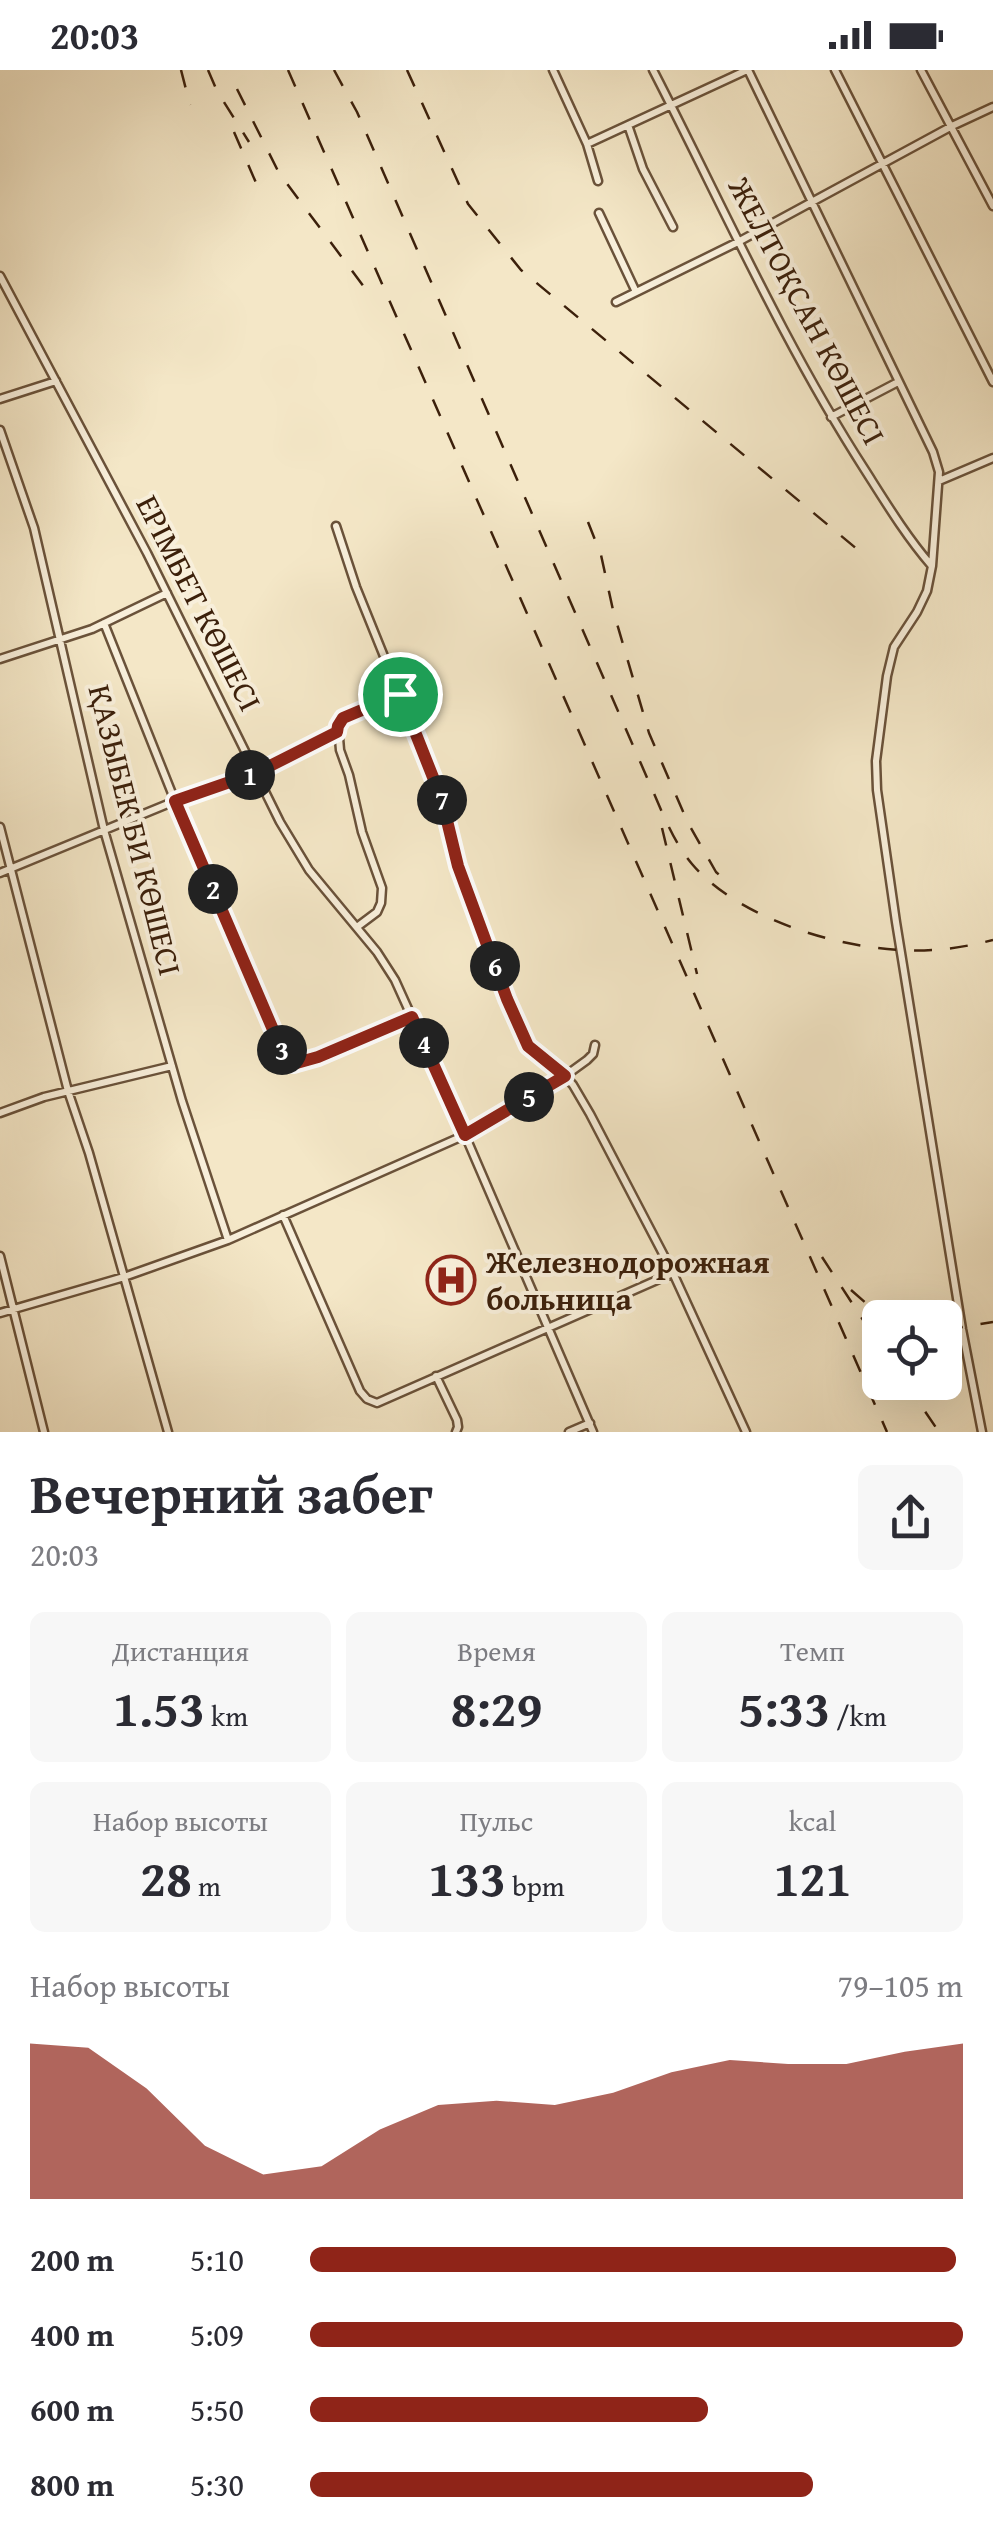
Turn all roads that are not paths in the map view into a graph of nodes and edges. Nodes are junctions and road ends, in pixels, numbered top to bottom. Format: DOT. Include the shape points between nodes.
graph roads {
  1 [pos="553,70"];
  2 [pos="653,70"];
  3 [pos="747,70"];
  4 [pos="835,70"];
  5 [pos="921,70"];
  6 [pos="671,106"];
  7 [pos="993,107"];
  8 [pos="628,126"];
  9 [pos="952,126"];
  10 [pos="587,144"];
  11 [pos="882,164"];
  12 [pos="598,182"];
  13 [pos="811,203"];
  14 [pos="993,206"];
  15 [pos="599,212"];
  16 [pos="673,227"];
  17 [pos="738,242"];
  18 [pos="0,276"];
  19 [pos="636,292"];
  20 [pos="616,302"];
  21 [pos="56,380"];
  22 [pos="898,382"];
  23 [pos="993,382"];
  24 [pos="0,400"];
  25 [pos="830,417"];
  26 [pos="0,430"];
  27 [pos="993,458"];
  28 [pos="938,481"];
  29 [pos="336,526"];
  30 [pos="932,566"];
  31 [pos="167,593"];
  32 [pos="104,623"];
  33 [pos="61,640"];
  34 [pos="0,659"];
  35 [pos="400,694"];
  36 [pos="337,732"];
  37 [pos="256,773"];
  38 [pos="175,801"];
  39 [pos="0,828"];
  40 [pos="104,830"];
  41 [pos="12,868"];
  42 [pos="0,873"];
  43 [pos="357,927"];
  44 [pos="412,1017"];
  45 [pos="596,1045"];
  46 [pos="172,1066"];
  47 [pos="565,1076"];
  48 [pos="68,1091"];
  49 [pos="0,1113"];
  50 [pos="465,1135"];
  51 [pos="283,1215"];
  52 [pos="228,1240"];
  53 [pos="0,1256"];
  54 [pos="673,1272"];
  55 [pos="124,1278"];
  56 [pos="14,1309"];
  57 [pos="0,1313"];
  58 [pos="548,1327"];
  59 [pos="436,1376"];
  60 [pos="592,1428"];
  61 [pos="44,1432"];
  62 [pos="168,1432"];
  63 [pos="456,1432"];
  64 [pos="569,1432"];
  65 [pos="746,1432"];
  66 [pos="982,1432"];
  1 -- 10 [label="street"];
  2 -- 6 [label="street, ЖЕЛТОҚСАН КӨШЕСІ"];
  3 -- 6 [label="street"];
  3 -- 13 [label="street"];
  4 -- 11 [label="street"];
  5 -- 9 [label="street"];
  6 -- 8 [label="street"];
  6 -- 17 [label="street, ЖЕЛТОҚСАН КӨШЕСІ"];
  7 -- 9 [label="street"];
  8 -- 10 [label="street"];
  8 -- 16 [label="street"];
  9 -- 11 [label="street"];
  9 -- 14 [label="street"];
  10 -- 12 [label="street"];
  11 -- 13 [label="street"];
  11 -- 23 [label="street"];
  13 -- 17 [label="street"];
  13 -- 22 [label="street"];
  15 -- 19 [label="street"];
  17 -- 19 [label="street"];
  17 -- 25 [label="street, ЖЕЛТОҚСАН КӨШЕСІ"];
  18 -- 21 [label="street, ЕРІМБЕТ КӨШЕСІ"];
  19 -- 20 [label="street"];
  21 -- 24 [label="street"];
  21 -- 31 [label="street, ЕРІМБЕТ КӨШЕСІ"];
  22 -- 25 [label="street"];
  22 -- 28 [label="street" via="933,452"];
  25 -- 30 [label="street, ЖЕЛТОҚСАН КӨШЕСІ"];
  26 -- 33 [label="street, ҚАЗЫБЕК БИ КӨШЕСІ" via="34,528"];
  27 -- 28 [label="street"];
  28 -- 30 [label="street"];
  29 -- 35 [label="street"];
  30 -- 66 [label="street" via="927,591 894,646 877,790"];
  31 -- 32 [label="street"];
  31 -- 37 [label="street, ЕРІМБЕТ КӨШЕСІ"];
  32 -- 33 [label="street"];
  32 -- 38 [label="street"];
  33 -- 34 [label="street"];
  33 -- 40 [label="street, ҚАЗЫБЕК БИ КӨШЕСІ"];
  35 -- 36 [label="street" via="343,718"];
  35 -- 47 [label="street" via="507,999 528,1046"];
  36 -- 37 [label="street"];
  36 -- 43 [label="street" via="382,888 377,912"];
  37 -- 38 [label="street"];
  37 -- 43 [label="street, ЕРІМБЕТ КӨШЕСІ" via="309,870"];
  38 -- 40 [label="street"];
  38 -- 44 [label="street" via="286,1060 299,1063"];
  39 -- 41 [label="street"];
  40 -- 41 [label="street"];
  40 -- 46 [label="street, ҚАЗЫБЕК БИ КӨШЕСІ"];
  41 -- 42 [label="street"];
  41 -- 48 [label="street"];
  43 -- 44 [label="street, ЕРІМБЕТ КӨШЕСІ"];
  44 -- 50 [label="street, ЕРІМБЕТ КӨШЕСІ"];
  45 -- 47 [label="street"];
  46 -- 48 [label="street"];
  46 -- 52 [label="street, ҚАЗЫБЕК БИ КӨШЕСІ"];
  47 -- 50 [label="street"];
  47 -- 54 [label="street"];
  48 -- 49 [label="street"];
  48 -- 55 [label="street"];
  50 -- 51 [label="street"];
  50 -- 58 [label="street, ЕРІМБЕТ КӨШЕСІ"];
  51 -- 52 [label="street"];
  51 -- 59 [label="street" via="367,1399 377,1403"];
  52 -- 55 [label="street"];
  53 -- 56 [label="street"];
  54 -- 58 [label="street"];
  54 -- 65 [label="street"];
  55 -- 56 [label="street"];
  55 -- 62 [label="street"];
  56 -- 57 [label="street"];
  56 -- 61 [label="street"];
  58 -- 59 [label="street"];
  58 -- 60 [label="street, ЕРІМБЕТ КӨШЕСІ"];
  59 -- 63 [label="street"];
  60 -- 64 [label="street"];
}
